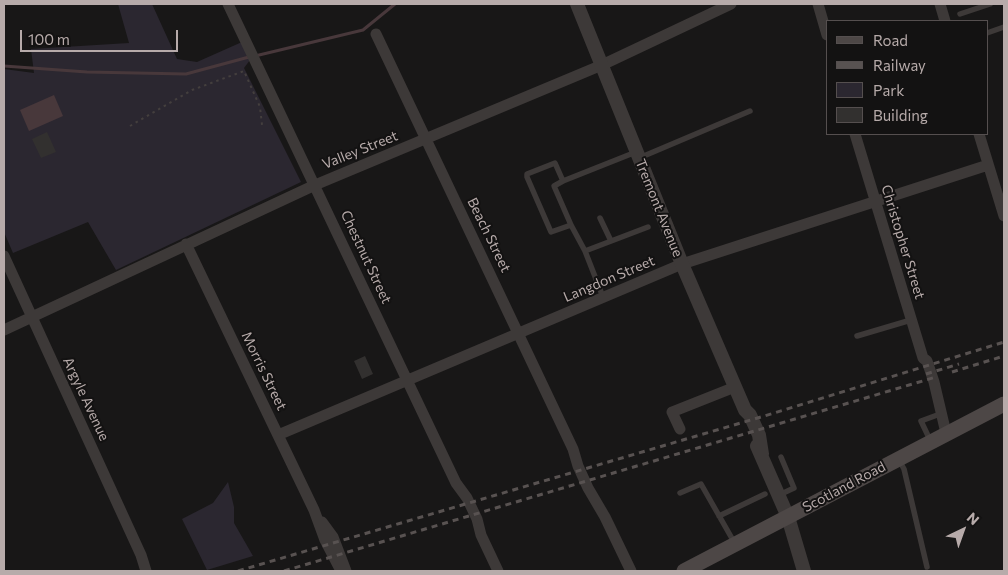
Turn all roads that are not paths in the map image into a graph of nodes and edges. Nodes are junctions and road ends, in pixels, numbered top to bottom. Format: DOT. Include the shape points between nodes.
graph roads {
  1 [pos="228,4"];
  2 [pos="577,4"];
  3 [pos="731,4"];
  4 [pos="818,4"];
  5 [pos="940,4"];
  6 [pos="990,4"];
  7 [pos="960,14"];
  8 [pos="945,20"];
  9 [pos="1004,27"];
  10 [pos="826,32"];
  11 [pos="988,33"];
  12 [pos="376,34"];
  13 [pos="602,65"];
  14 [pos="750,111"];
  15 [pos="856,135"];
  16 [pos="979,135"];
  17 [pos="426,139"];
  18 [pos="638,155"];
  19 [pos="988,164"];
  20 [pos="563,181"];
  21 [pos="315,185"];
  22 [pos="875,202"];
  23 [pos="1004,216"];
  24 [pos="600,218"];
  25 [pos="571,225"];
  26 [pos="648,227"];
  27 [pos="610,241"];
  28 [pos="186,244"];
  29 [pos="585,251"];
  30 [pos="4,256"];
  31 [pos="682,264"];
  32 [pos="604,297"];
  33 [pos="32,318"];
  34 [pos="911,320"];
  35 [pos="4,330"];
  36 [pos="519,333"];
  37 [pos="857,336"];
  38 [pos="408,380"];
  39 [pos="735,387"];
  40 [pos="1004,404"];
  41 [pos="940,414"];
  42 [pos="680,429"];
  43 [pos="946,434"];
  44 [pos="278,435"];
  45 [pos="931,442"];
  46 [pos="781,457"];
  47 [pos="898,459"];
  48 [pos="680,493"];
  49 [pos="772,494"];
  50 [pos="314,510"];
  51 [pos="719,516"];
  52 [pos="788,517"];
  53 [pos="735,544"];
  54 [pos="141,555"];
  55 [pos="927,567"];
  56 [pos="146,571"];
  57 [pos="151,571"];
  58 [pos="341,571"];
  59 [pos="346,571"];
  60 [pos="498,571"];
  61 [pos="631,571"];
  62 [pos="684,571"];
  63 [pos="804,571"];
  1 -- 21 [label="street, Chestnut Street"];
  2 -- 13 [label="street, Tremont Avenue"];
  3 -- 13 [label="street, Valley Street"];
  4 -- 10 [label="street"];
  5 -- 8 [label="street"];
  6 -- 7 [label="lane"];
  9 -- 11 [label="lane"];
  12 -- 17 [label="street, Beach Street"];
  13 -- 17 [label="street, Valley Street"];
  13 -- 18 [label="street, Tremont Avenue"];
  14 -- 18 [label="lane"];
  15 -- 22 [label="street, Christopher Street"];
  16 -- 19 [label="street"];
  17 -- 21 [label="street, Valley Street"];
  17 -- 36 [label="street, Beach Street"];
  18 -- 20 [label="lane"];
  18 -- 31 [label="street, Tremont Avenue"];
  19 -- 22 [label="street, Langdon Street"];
  19 -- 23 [label="street"];
  20 -- 25 [label="lane" via="554,186"];
  20 -- 25 [label="lane" via="555,163 526,177 551,232"];
  21 -- 28 [label="street, Valley Street"];
  21 -- 38 [label="street, Chestnut Street"];
  22 -- 31 [label="street, Langdon Street"];
  22 -- 34 [label="street, Christopher Street"];
  24 -- 27 [label="lane"];
  25 -- 29 [label="lane"];
  26 -- 27 [label="lane"];
  27 -- 29 [label="lane"];
  28 -- 33 [label="street, Valley Street"];
  28 -- 44 [label="street, Morris Street"];
  29 -- 32 [label="lane"];
  30 -- 33 [label="street, Argyle Avenue"];
  31 -- 32 [label="street, Langdon Street"];
  31 -- 39 [label="street, Tremont Avenue"];
  32 -- 36 [label="street, Langdon Street"];
  33 -- 35 [label="street, Valley Street"];
  33 -- 54 [label="street, Argyle Avenue"];
  34 -- 37 [label="lane"];
  34 -- 41 [label="street, Christopher Street" via="929,368"];
  36 -- 38 [label="street, Langdon Street"];
  36 -- 61 [label="street, Beach Street" via="573,449 585,463"];
  38 -- 44 [label="street, Langdon Street"];
  38 -- 60 [label="street, Chestnut Street" via="473,512"];
  39 -- 42 [label="street" via="672,412"];
  39 -- 49 [label="street, Tremont Avenue" via="758,435"];
  40 -- 43 [label="main road, Scotland Road"];
  41 -- 43 [label="street, Christopher Street"];
  41 -- 45 [label="lane" via="921,421"];
  43 -- 45 [label="main road, Scotland Road"];
  44 -- 50 [label="street, Morris Street"];
  45 -- 47 [label="main road, Scotland Road"];
  46 -- 49 [label="lane" via="794,488"];
  47 -- 52 [label="main road, Scotland Road"];
  47 -- 55 [label="lane" via="904,469"];
  48 -- 51 [label="lane" via="701,484"];
  49 -- 51 [label="lane"];
  49 -- 52 [label="street, Tremont Avenue"];
  50 -- 58 [label="street, Morris Street" via="324,540"];
  50 -- 59 [label="street, Morris Street" via="332,537"];
  51 -- 53 [label="lane"];
  52 -- 53 [label="main road, Scotland Road"];
  52 -- 63 [label="street, Tremont Avenue"];
  53 -- 62 [label="main road, Scotland Road" via="705,563"];
  54 -- 56 [label="street, Argyle Avenue"];
  54 -- 57 [label="street, Argyle Avenue"];
}
